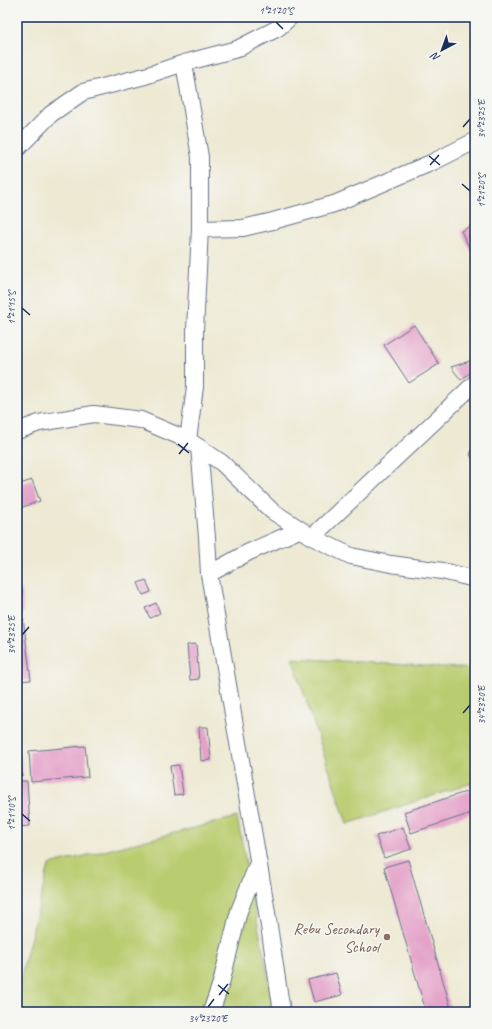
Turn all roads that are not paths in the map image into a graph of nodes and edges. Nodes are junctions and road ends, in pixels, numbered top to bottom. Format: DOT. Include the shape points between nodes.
graph roads {
  1 [pos="290,17"];
  2 [pos="184,63"];
  3 [pos="475,142"];
  4 [pos="17,149"];
  5 [pos="200,229"];
  6 [pos="475,383"];
  7 [pos="17,431"];
  8 [pos="194,444"];
  9 [pos="305,533"];
  10 [pos="209,574"];
  11 [pos="475,579"];
  12 [pos="258,863"];
  13 [pos="211,1012"];
  14 [pos="282,1012"];
  1 -- 2 [label="street" via="278,28 238,49"];
  2 -- 4 [label="street" via="82,92 51,114"];
  2 -- 5 [label="street" via="200,157"];
  3 -- 5 [label="street" via="334,204 242,228"];
  5 -- 8 [label="street" via="195,330"];
  6 -- 9 [label="street"];
  7 -- 8 [label="street" via="39,423 94,414 141,420"];
  8 -- 9 [label="street" via="222,463 272,511"];
  8 -- 10 [label="street" via="207,537"];
  9 -- 10 [label="street" via="247,553"];
  9 -- 11 [label="street" via="351,556"];
  10 -- 12 [label="street"];
  12 -- 13 [label="street" via="240,911"];
  12 -- 14 [label="street"];
}
